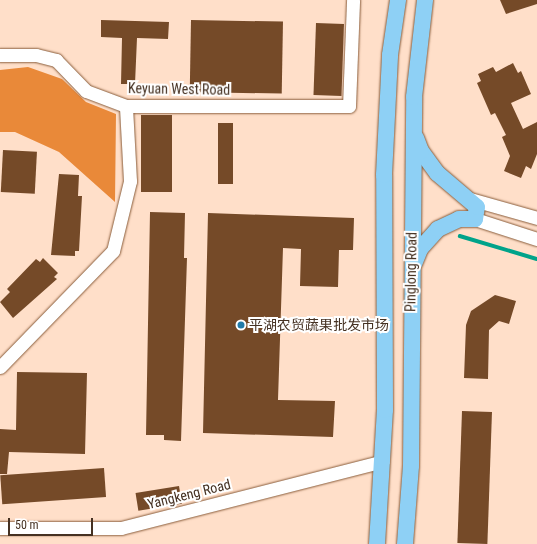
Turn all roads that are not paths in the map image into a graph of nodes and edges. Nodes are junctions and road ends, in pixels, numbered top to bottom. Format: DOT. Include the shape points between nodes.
graph roads {
  1 [pos="352,0"];
  2 [pos="398,0"];
  3 [pos="425,0"];
  4 [pos="0,55"];
  5 [pos="126,106"];
  6 [pos="414,125"];
  7 [pos="470,199"];
  8 [pos="537,218"];
  9 [pos="475,219"];
  10 [pos="537,239"];
  11 [pos="411,274"];
  12 [pos="0,367"];
  13 [pos="383,461"];
  14 [pos="0,528"];
  15 [pos="377,544"];
  16 [pos="405,544"];
  1 -- 5 [label="street, Keyuan West Road" via="349,106"];
  2 -- 13 [label="main road, Pinglong Road" via="390,55 384,175"];
  3 -- 6 [label="main road, Pinglong Road" via="417,57"];
  4 -- 5 [label="street, Keyuan West Road" via="36,55 56,60 86,91"];
  5 -- 12 [label="street" via="130,181 112,251"];
  6 -- 7 [label="main road" via="418,145 427,162 447,183"];
  6 -- 11 [label="main road, Pinglong Road"];
  7 -- 8 [label="street"];
  7 -- 9 [label="main road" via="477,208"];
  9 -- 10 [label="street"];
  9 -- 11 [label="main road" via="459,219 438,229 420,249"];
  11 -- 16 [label="main road, Pinglong Road" via="411,466"];
  13 -- 14 [label="street, Yangkeng Road" via="121,528"];
  13 -- 15 [label="main road, Pinglong Road"];
}
